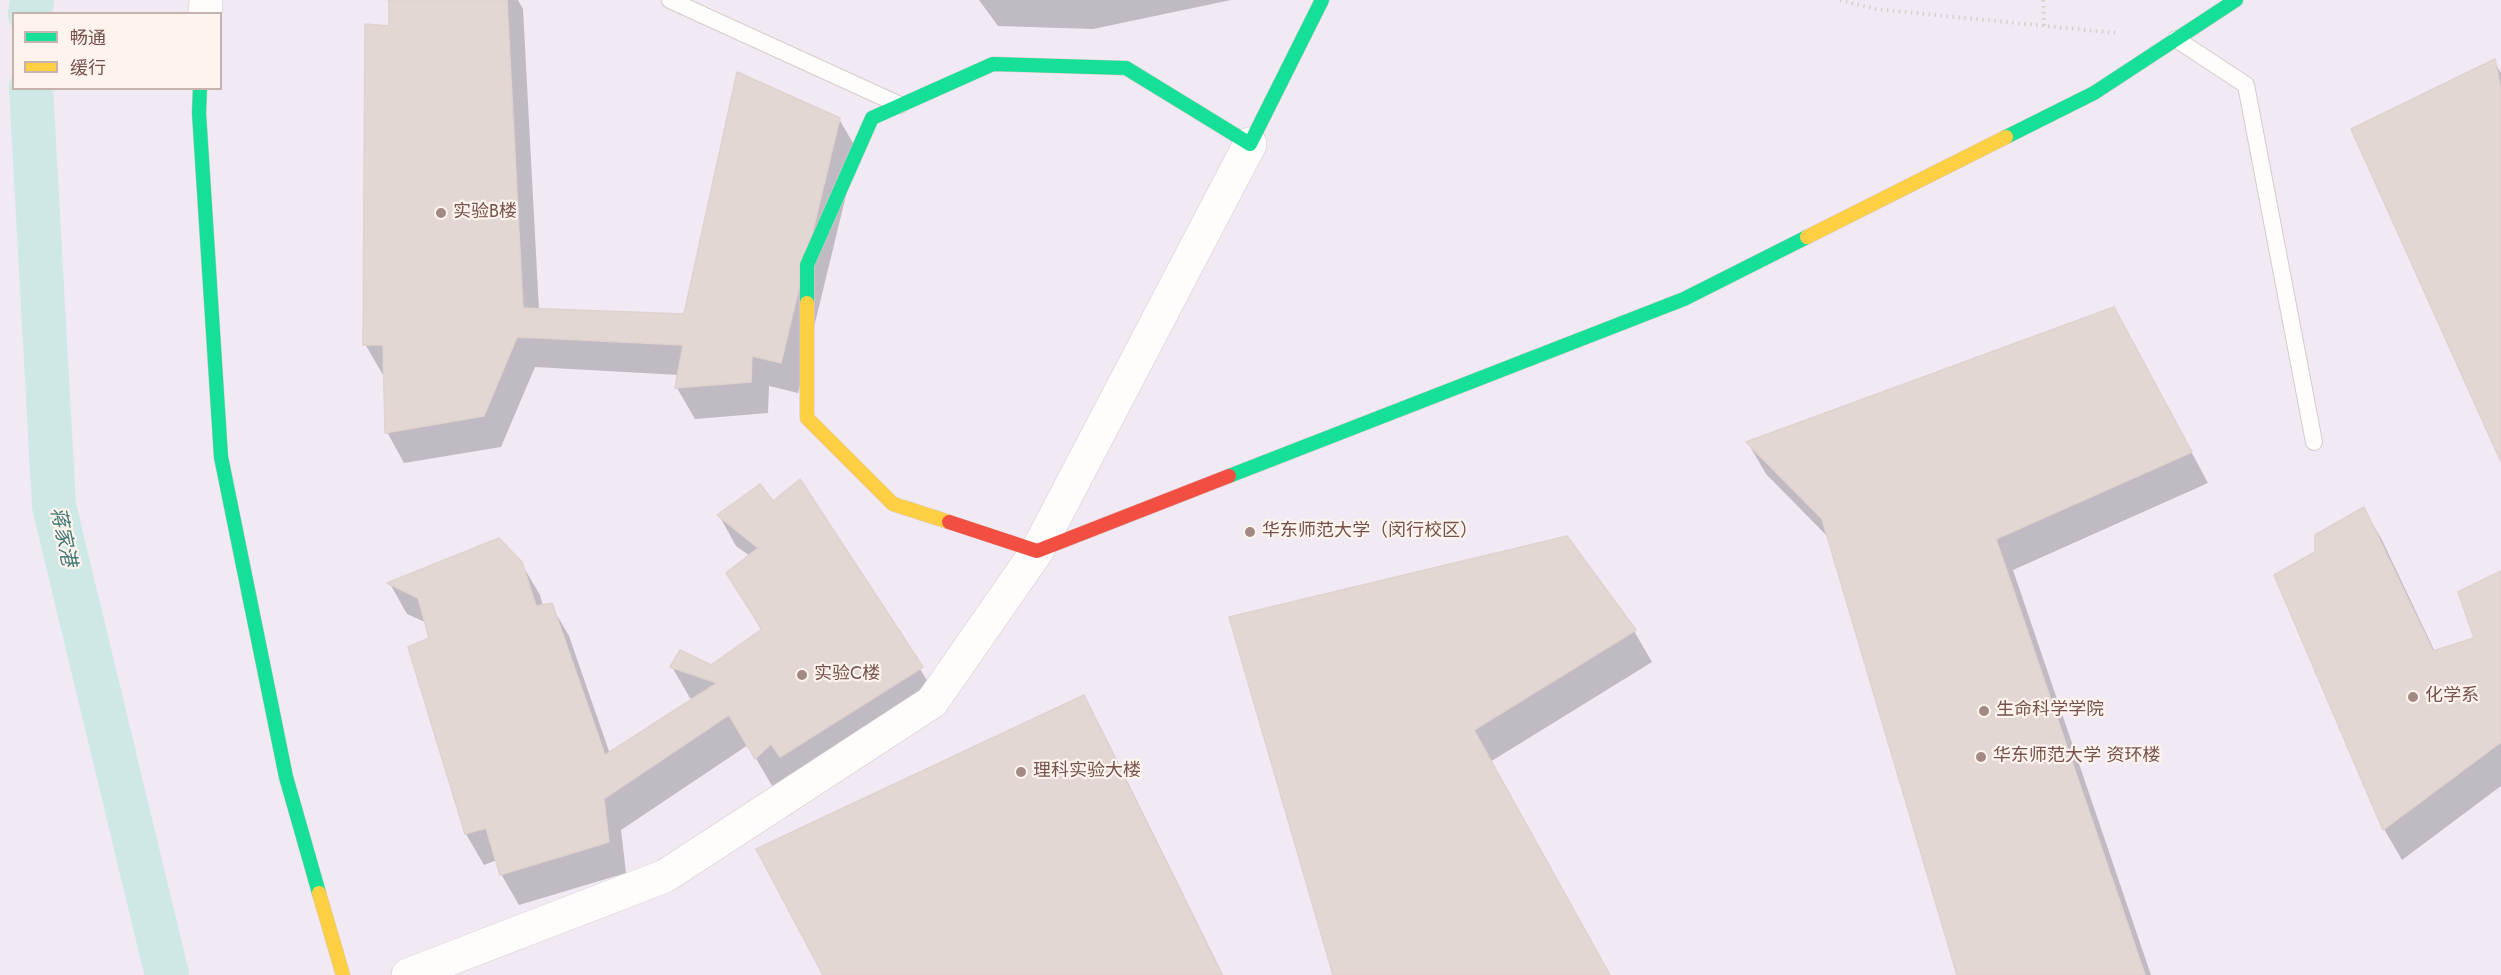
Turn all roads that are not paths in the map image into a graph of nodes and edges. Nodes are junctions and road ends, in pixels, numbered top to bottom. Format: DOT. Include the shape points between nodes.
graph roads {
  1 [pos="670,0"];
  2 [pos="1322,0"];
  3 [pos="2236,0"];
  4 [pos="2176,39"];
  5 [pos="200,90"];
  6 [pos="901,105"];
  7 [pos="1250,144"];
  8 [pos="2314,442"];
  9 [pos="1037,551"];
  10 [pos="343,975"];
  11 [pos="408,975"];
  1 -- 6 [label="lane"];
  2 -- 7 [label="street"];
  3 -- 4 [label="street"];
  4 -- 8 [label="lane" via="2246,85"];
  4 -- 9 [label="street" via="2094,93 1684,298"];
  5 -- 10 [label="street" via="221,457 286,777"];
  6 -- 7 [label="street" via="993,64 1126,68"];
  6 -- 9 [label="street" via="872,118 807,265 807,418 893,504"];
  7 -- 9 [label="street"];
  9 -- 11 [label="street" via="932,702 665,876"];
}
